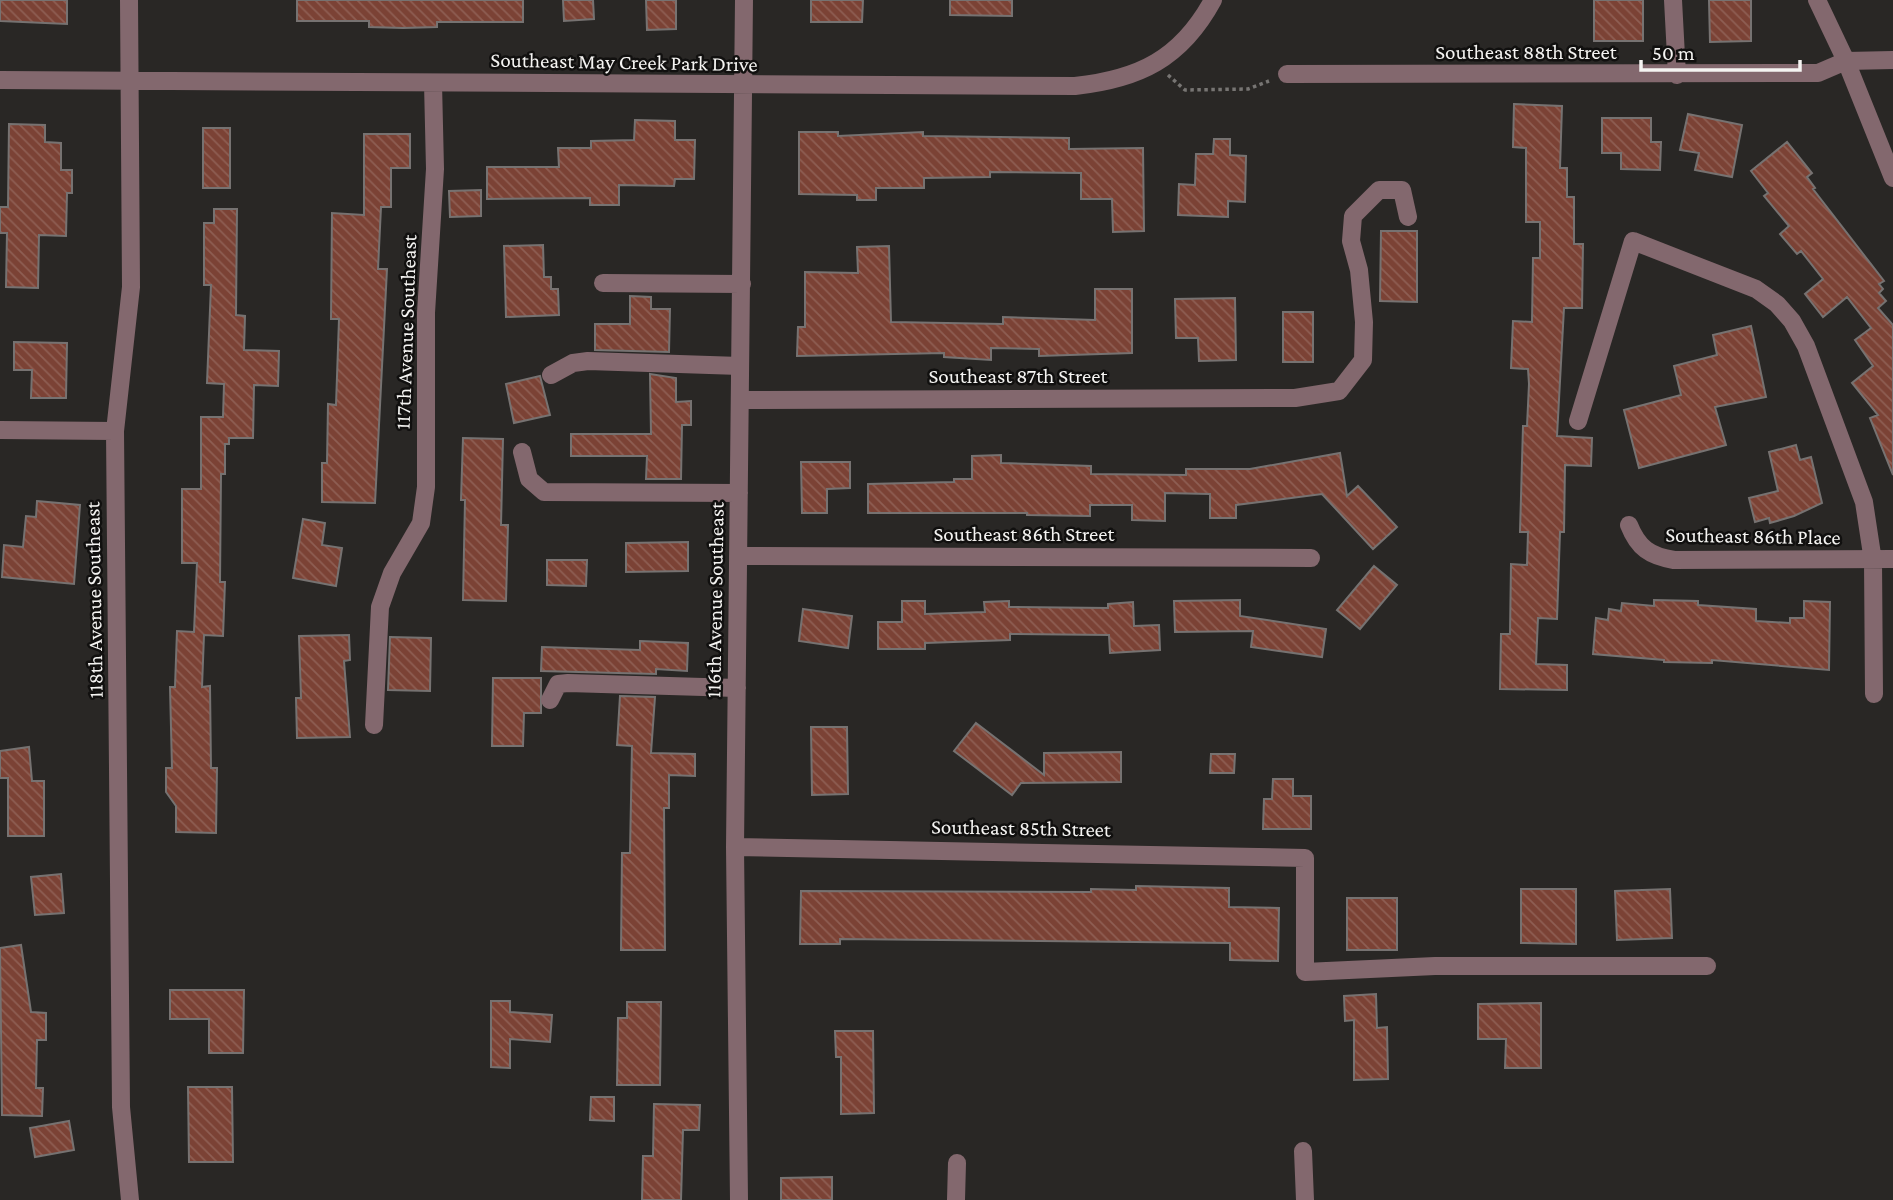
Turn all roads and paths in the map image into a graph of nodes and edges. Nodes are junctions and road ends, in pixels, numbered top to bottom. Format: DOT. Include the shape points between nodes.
graph roads {
  1 [pos="129,0"];
  2 [pos="744,0"];
  3 [pos="1213,0"];
  4 [pos="1673,0"];
  5 [pos="1817,0"];
  6 [pos="1893,60"];
  7 [pos="1846,61"];
  8 [pos="1154,64"];
  9 [pos="1287,74"];
  10 [pos="1678,75"];
  11 [pos="0,80"];
  12 [pos="129,80"];
  13 [pos="433,83"];
  14 [pos="744,86"];
  15 [pos="1893,178"];
  16 [pos="1408,217"];
  17 [pos="603,283"];
  18 [pos="742,284"];
  19 [pos="740,366"];
  20 [pos="551,375"];
  21 [pos="740,400"];
  22 [pos="1577,421"];
  23 [pos="0,430"];
  24 [pos="115,431"];
  25 [pos="522,452"];
  26 [pos="738,493"];
  27 [pos="1629,525"];
  28 [pos="738,556"];
  29 [pos="1311,558"];
  30 [pos="1893,559"];
  31 [pos="1873,561"];
  32 [pos="737,688"];
  33 [pos="1874,694"];
  34 [pos="550,699"];
  35 [pos="374,725"];
  36 [pos="735,847"];
  37 [pos="1707,966"];
  38 [pos="1303,1151"];
  39 [pos="957,1163"];
  40 [pos="130,1200"];
  41 [pos="739,1200"];
  42 [pos="956,1200"];
  43 [pos="1305,1200"];
  1 -- 12 [label="street, 118th Avenue Southeast"];
  2 -- 14 [label="street, 116th Avenue Southeast"];
  3 -- 8 [label="street, Southeast May Creek Park Drive" via="1185,41"];
  4 -- 10 [label="street"];
  5 -- 7 [label="street"];
  6 -- 7 [label="street, Southeast 88th Street"];
  7 -- 10 [label="street, Southeast 88th Street" via="1818,73"];
  7 -- 15 [label="street"];
  8 -- 9 [label="path" via="1185,90 1248,89"];
  8 -- 14 [label="street, Southeast May Creek Park Drive" via="1124,79 1075,86"];
  9 -- 10 [label="street, Southeast 88th Street"];
  11 -- 12 [label="street, Southeast May Creek Park Drive"];
  12 -- 13 [label="street, Southeast May Creek Park Drive"];
  12 -- 24 [label="street, 118th Avenue Southeast" via="131,287"];
  13 -- 14 [label="street, Southeast May Creek Park Drive"];
  13 -- 35 [label="street, 117th Avenue Southeast" via="426,487 421,523 392,573 380,607"];
  14 -- 18 [label="street, 116th Avenue Southeast"];
  16 -- 21 [label="street, Southeast 87th Street" via="1402,190 1379,191 1353,216 1351,241 1359,270 1363,360 1339,391 1295,398"];
  17 -- 18 [label="street"];
  18 -- 19 [label="street, 116th Avenue Southeast"];
  19 -- 20 [label="street" via="588,361"];
  19 -- 21 [label="street, 116th Avenue Southeast"];
  21 -- 26 [label="street, 116th Avenue Southeast"];
  22 -- 31 [label="street" via="1633,241 1756,289 1793,321 1806,346 1864,502"];
  23 -- 24 [label="street"];
  24 -- 40 [label="street, 118th Avenue Southeast" via="121,1107"];
  25 -- 26 [label="street" via="529,479 544,492"];
  26 -- 28 [label="street, 116th Avenue Southeast"];
  27 -- 31 [label="street, Southeast 86th Place" via="1643,550 1674,560"];
  28 -- 29 [label="street, Southeast 86th Street"];
  28 -- 32 [label="street, 116th Avenue Southeast"];
  30 -- 31 [label="street, Southeast 86th Place"];
  31 -- 33 [label="street"];
  32 -- 34 [label="street" via="568,683 558,684"];
  32 -- 36 [label="street, 116th Avenue Southeast"];
  36 -- 37 [label="street, Southeast 85th Street" via="1306,858 1305,972 1435,966"];
  36 -- 41 [label="street, 116th Avenue Southeast"];
  38 -- 43 [label="street"];
  39 -- 42 [label="street"];
}
